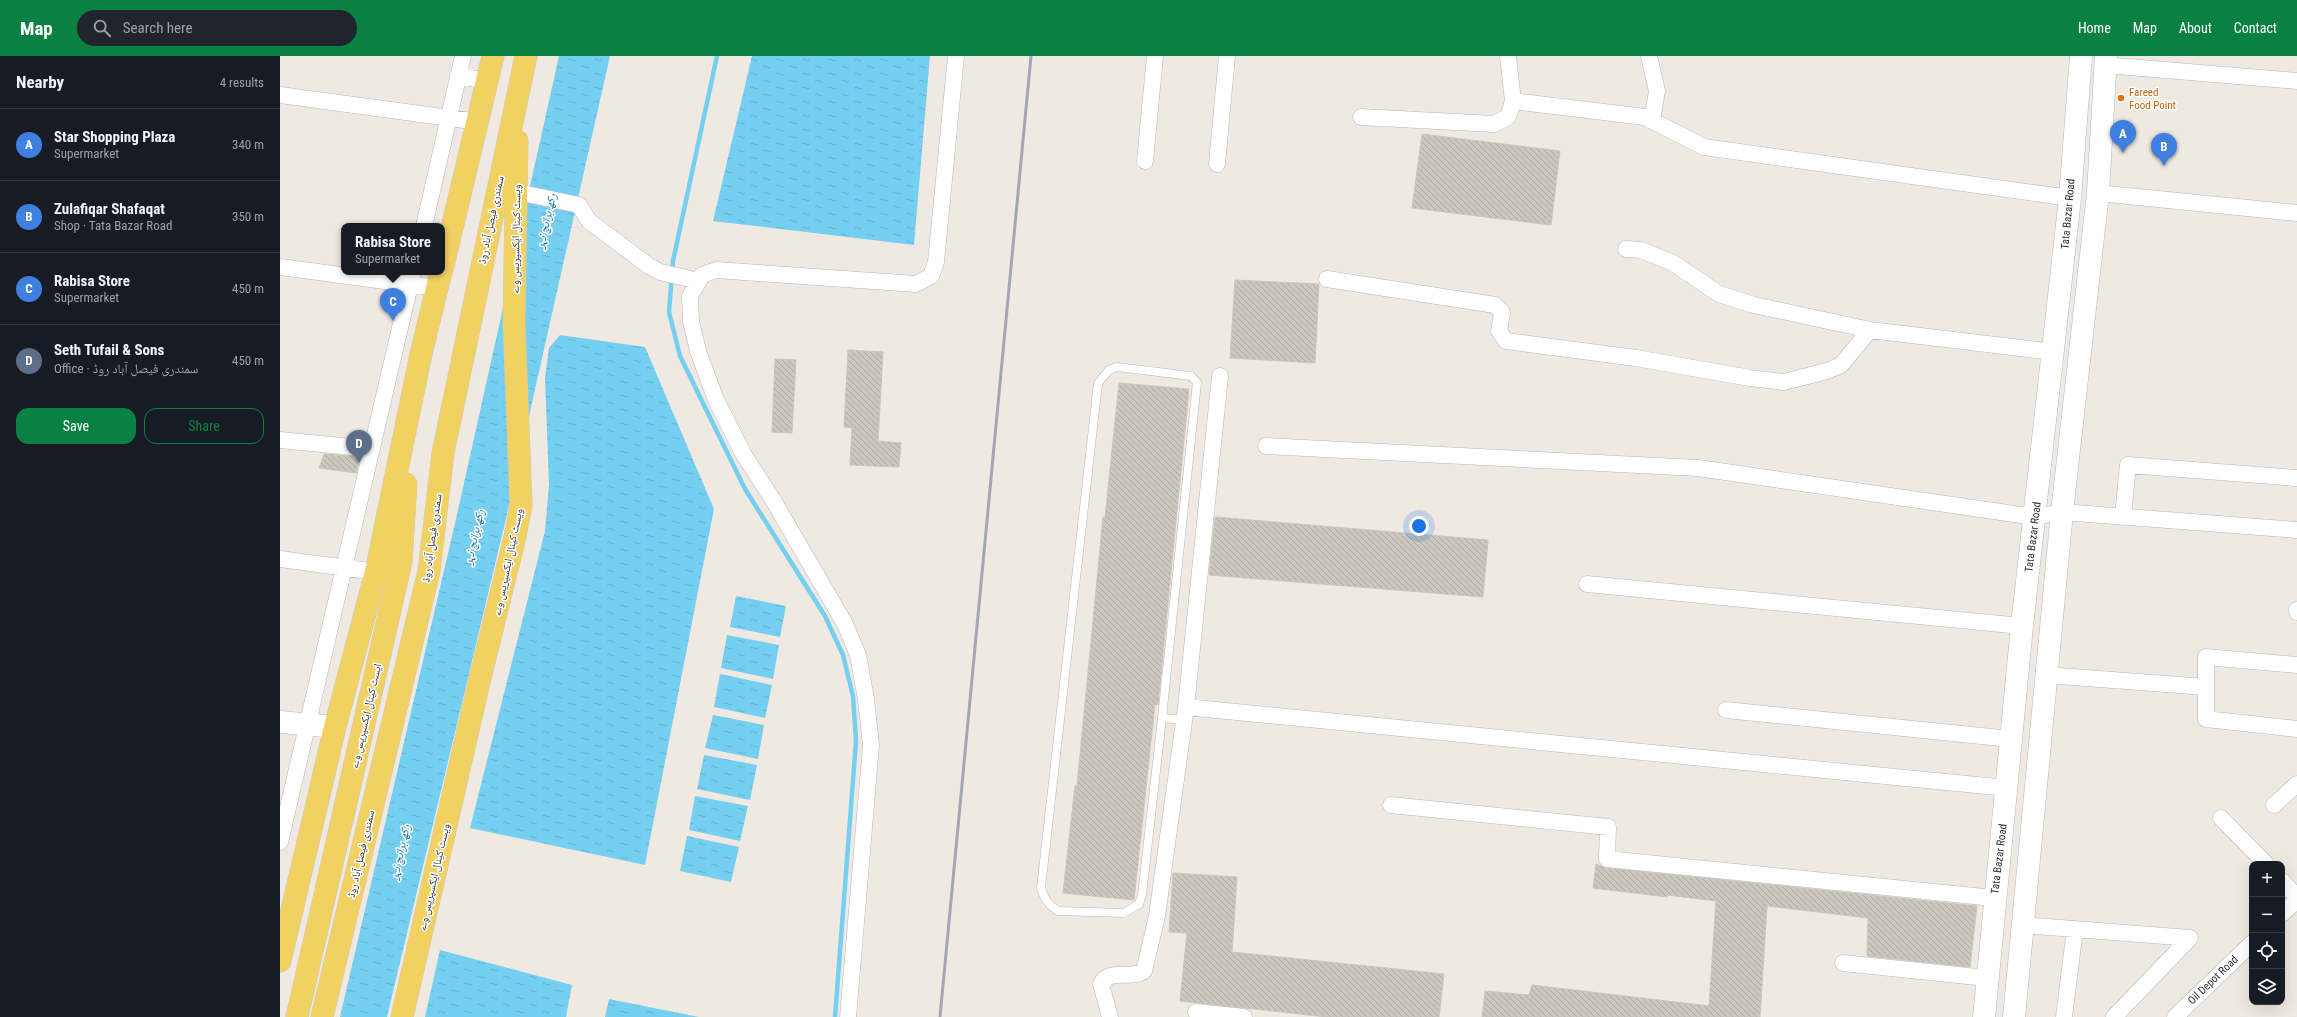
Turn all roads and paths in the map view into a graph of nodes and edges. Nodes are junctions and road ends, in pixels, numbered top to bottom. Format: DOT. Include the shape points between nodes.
graph roads {
  1 [pos="463,56"];
  2 [pos="493,56"];
  3 [pos="526,56"];
  4 [pos="956,56"];
  5 [pos="1155,56"];
  6 [pos="1227,56"];
  7 [pos="1508,56"];
  8 [pos="1649,56"];
  9 [pos="2081,56"];
  10 [pos="2106,60"];
  11 [pos="458,76"];
  12 [pos="488,81"];
  13 [pos="2297,81"];
  14 [pos="280,95"];
  15 [pos="517,96"];
  16 [pos="1512,101"];
  17 [pos="1360,117"];
  18 [pos="450,118"];
  19 [pos="1652,121"];
  20 [pos="479,122"];
  21 [pos="1145,162"];
  22 [pos="1217,164"];
  23 [pos="2098,193"];
  24 [pos="520,198"];
  25 [pos="2070,198"];
  26 [pos="2297,212"];
  27 [pos="425,223"];
  28 [pos="1626,249"];
  29 [pos="445,257"];
  30 [pos="280,267"];
  31 [pos="341,272"];
  32 [pos="376,275"];
  33 [pos="440,277"];
  34 [pos="412,278"];
  35 [pos="1327,279"];
  36 [pos="692,280"];
  37 [pos="1870,330"];
  38 [pos="396,347"];
  39 [pos="2054,352"];
  40 [pos="421,354"];
  41 [pos="1220,376"];
  42 [pos="410,411"];
  43 [pos="280,440"];
  44 [pos="1266,446"];
  45 [pos="372,449"];
  46 [pos="2297,478"];
  47 [pos="2062,512"];
  48 [pos="2123,516"];
  49 [pos="2035,517"];
  50 [pos="2297,530"];
  51 [pos="280,559"];
  52 [pos="344,568"];
  53 [pos="376,572"];
  54 [pos="1587,584"];
  55 [pos="2022,626"];
  56 [pos="2297,665"];
  57 [pos="2046,675"];
  58 [pos="2206,687"];
  59 [pos="1726,710"];
  60 [pos="1185,714"];
  61 [pos="1162,718"];
  62 [pos="280,722"];
  63 [pos="308,724"];
  64 [pos="335,727"];
  65 [pos="2297,729"];
  66 [pos="2012,739"];
  67 [pos="2297,784"];
  68 [pos="2007,788"];
  69 [pos="1390,805"];
  70 [pos="2274,805"];
  71 [pos="2221,818"];
  72 [pos="280,842"];
  73 [pos="2263,861"];
  74 [pos="2285,884"];
  75 [pos="1994,898"];
  76 [pos="2297,898"];
  77 [pos="2285,911"];
  78 [pos="2022,925"];
  79 [pos="2075,929"];
  80 [pos="2249,946"];
  81 [pos="280,960"];
  82 [pos="1843,963"];
  83 [pos="1987,978"];
  84 [pos="1196,1012"];
  85 [pos="297,1017"];
  86 [pos="322,1017"];
  87 [pos="402,1017"];
  88 [pos="848,1017"];
  89 [pos="1110,1017"];
  90 [pos="1244,1017"];
  91 [pos="1984,1017"];
  92 [pos="2014,1017"];
  93 [pos="2064,1017"];
  94 [pos="2114,1017"];
  95 [pos="2175,1017"];
  1 -- 11 [label="street"];
  2 -- 12 [label="main road"];
  3 -- 15 [label="main road, سمندری فیصل آباد روڈ"];
  4 -- 36 [label="street" via="936,262 931,276 916,284 716,270"];
  5 -- 21 [label="street"];
  6 -- 22 [label="street"];
  7 -- 16 [label="street"];
  8 -- 19 [label="street" via="1657,91"];
  9 -- 25 [label="street, Tata Bazar Road"];
  10 -- 13 [label="street"];
  10 -- 23 [label="street"];
  11 -- 12 [label="street"];
  11 -- 18 [label="street"];
  12 -- 20 [label="main road"];
  14 -- 18 [label="street"];
  15 -- 24 [label="main road, ویسٹ کینال ایکسپریس وے"];
  15 -- 86 [label="main road, سمندری فیصل آباد روڈ" via="443,453 429,571"];
  16 -- 17 [label="street" via="1508,116 1494,124"];
  16 -- 19 [label="street" via="1645,117"];
  18 -- 20 [label="street"];
  18 -- 27 [label="street"];
  19 -- 25 [label="street" via="1704,147"];
  20 -- 29 [label="main road"];
  23 -- 26 [label="street"];
  23 -- 47 [label="street"];
  24 -- 36 [label="street" via="579,205 589,220 627,251 660,272"];
  24 -- 87 [label="main road, ویسٹ کینال ایکسپریس وے" via="514,322 521,505 516,536 480,678"];
  25 -- 39 [label="street, Tata Bazar Road"];
  28 -- 37 [label="street" via="1641,250 1673,263 1719,294 1754,305"];
  30 -- 31 [label="street"];
  32 -- 34 [label="street"];
  33 -- 34 [label="street"];
  33 -- 40 [label="main road"];
  34 -- 38 [label="street"];
  35 -- 37 [label="street" via="1495,305 1502,312 1499,331 1506,341 1636,358 1784,382 1841,365"];
  36 -- 88 [label="street" via="691,320 698,351 716,400 744,455 845,624 858,656 871,745"];
  37 -- 39 [label="street"];
  38 -- 40 [label="street"];
  38 -- 45 [label="street"];
  39 -- 49 [label="street, Tata Bazar Road"];
  40 -- 42 [label="main road"];
  41 -- 60 [label="street"];
  42 -- 53 [label="main road"];
  42 -- 85 [label="main road, ایسٹ کینال ایکسپریس وے" via="401,562"];
  43 -- 45 [label="street"];
  44 -- 49 [label="street" via="1698,468"];
  45 -- 52 [label="street"];
  46 -- 48 [label="street" via="2128,465"];
  47 -- 48 [label="street"];
  47 -- 49 [label="street"];
  47 -- 57 [label="street"];
  48 -- 50 [label="street"];
  49 -- 55 [label="street, Tata Bazar Road"];
  51 -- 52 [label="street"];
  52 -- 53 [label="street"];
  52 -- 63 [label="street"];
  53 -- 64 [label="main road"];
  54 -- 55 [label="street"];
  55 -- 66 [label="street, Tata Bazar Road"];
  56 -- 58 [label="street" via="2206,657"];
  57 -- 58 [label="street"];
  57 -- 78 [label="street"];
  58 -- 65 [label="street" via="2206,719"];
  59 -- 66 [label="street"];
  60 -- 61 [label="lane"];
  60 -- 68 [label="street"];
  60 -- 89 [label="street" via="1157,916 1148,961 1141,973 1110,976 1103,980 1102,990"];
  61 -- 61 [label="lane" via="1197,382 1191,376 1117,367 1109,370 1098,383 1041,888 1043,897 1058,911 1124,913 1139,904"];
  62 -- 63 [label="street"];
  63 -- 64 [label="street"];
  63 -- 72 [label="street"];
  64 -- 81 [label="main road"];
  66 -- 68 [label="street, Tata Bazar Road"];
  67 -- 70 [label="street"];
  68 -- 75 [label="street, Tata Bazar Road"];
  69 -- 75 [label="street" via="1608,827 1607,859"];
  71 -- 73 [label="street"];
  74 -- 76 [label="street"];
  75 -- 83 [label="street, Tata Bazar Road"];
  76 -- 77 [label="street"];
  78 -- 79 [label="street"];
  78 -- 92 [label="street"];
  79 -- 93 [label="street"];
  79 -- 94 [label="street" via="2190,938"];
  80 -- 95 [label="street, Oil Depot Road"];
  82 -- 83 [label="street"];
  83 -- 91 [label="street, Tata Bazar Road"];
  84 -- 90 [label="street"];
}
